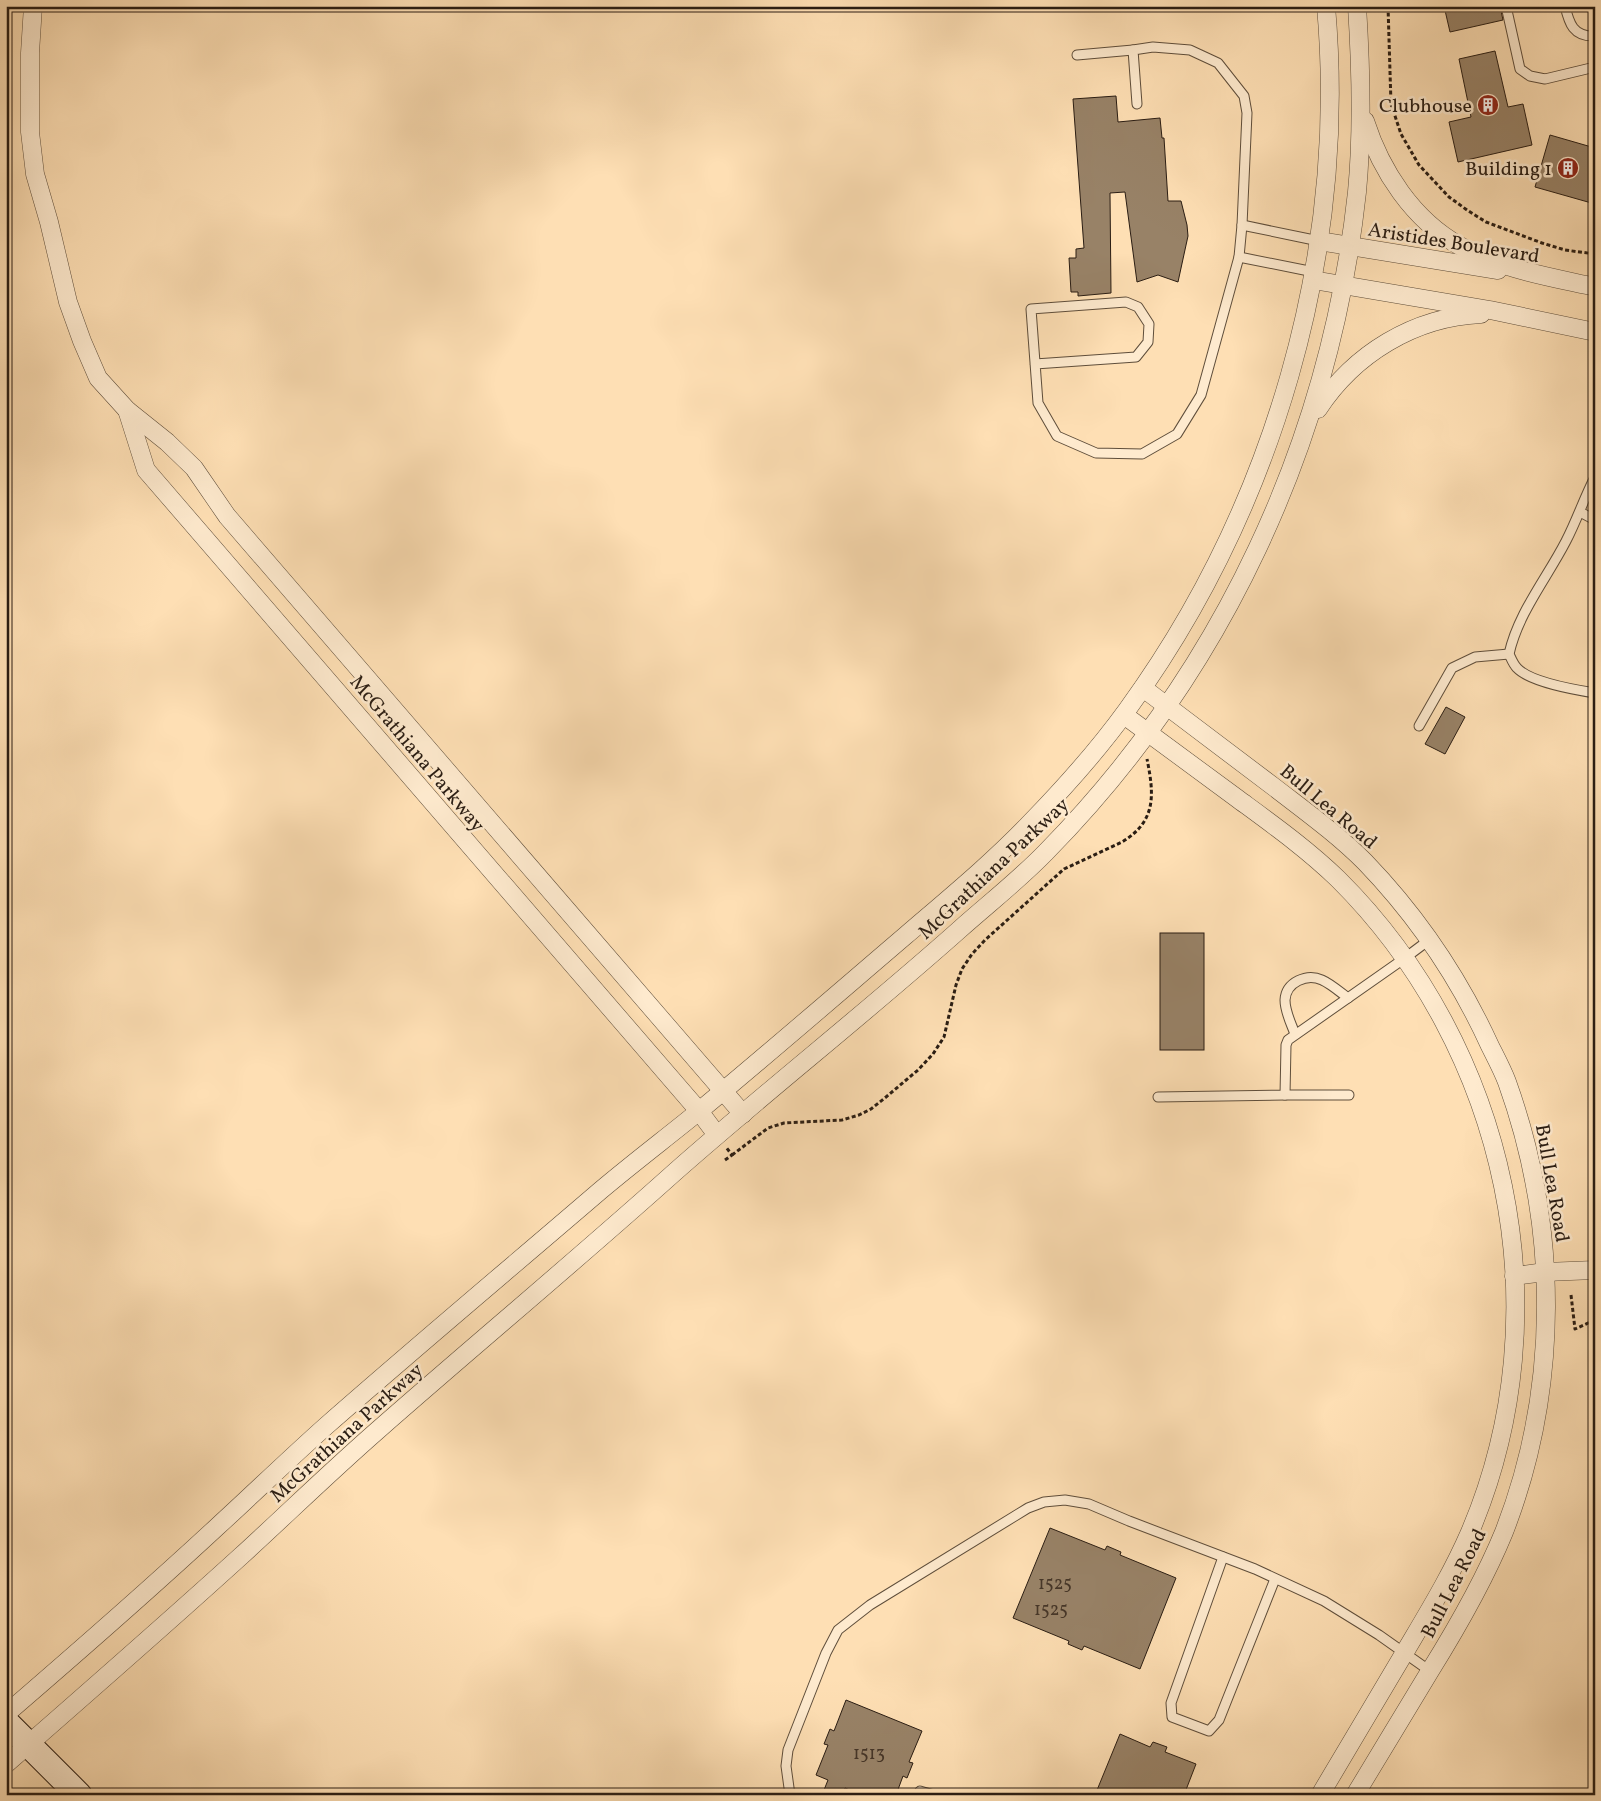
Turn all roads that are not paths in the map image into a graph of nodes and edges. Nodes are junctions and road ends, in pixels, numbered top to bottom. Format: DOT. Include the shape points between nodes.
graph roads {
  1 [pos="33,6"];
  2 [pos="1326,6"];
  3 [pos="1358,6"];
  4 [pos="1506,6"];
  5 [pos="1566,6"];
  6 [pos="1595,36"];
  7 [pos="1132,50"];
  8 [pos="1077,55"];
  9 [pos="1595,68"];
  10 [pos="1362,100"];
  11 [pos="1136,104"];
  12 [pos="1595,132"];
  13 [pos="1595,138"];
  14 [pos="1242,225"];
  15 [pos="1319,242"];
  16 [pos="1350,246"];
  17 [pos="1239,257"];
  18 [pos="1314,276"];
  19 [pos="1343,285"];
  20 [pos="1588,286"];
  21 [pos="1525,316"];
  22 [pos="1595,332"];
  23 [pos="1035,364"];
  24 [pos="127,410"];
  25 [pos="1308,424"];
  26 [pos="1595,478"];
  27 [pos="1580,512"];
  28 [pos="1595,520"];
  29 [pos="1509,654"];
  30 [pos="1143,688"];
  31 [pos="1595,693"];
  32 [pos="1167,706"];
  33 [pos="1124,715"];
  34 [pos="1419,726"];
  35 [pos="1148,733"];
  36 [pos="1429,940"];
  37 [pos="1405,958"];
  38 [pos="1348,998"];
  39 [pos="1295,1034"];
  40 [pos="724,1090"];
  41 [pos="1286,1095"];
  42 [pos="1349,1095"];
  43 [pos="1158,1097"];
  44 [pos="699,1111"];
  45 [pos="743,1114"];
  46 [pos="717,1135"];
  47 [pos="1595,1270"];
  48 [pos="1545,1272"];
  49 [pos="1514,1276"];
  50 [pos="1222,1557"];
  51 [pos="1275,1579"];
  52 [pos="1404,1653"];
  53 [pos="1430,1671"];
  54 [pos="6,1714"];
  55 [pos="6,1722"];
  56 [pos="29,1744"];
  57 [pos="6,1764"];
  58 [pos="79,1795"];
  59 [pos="790,1795"];
  60 [pos="916,1795"];
  61 [pos="934,1795"];
  62 [pos="1320,1795"];
  63 [pos="1355,1795"];
  1 -- 24 [label="street, McGrathiana Parkway" via="30,132 35,174 68,302 82,341 98,378"];
  2 -- 15 [label="street, McGrathiana Parkway" via="1330,115"];
  3 -- 10 [label="street, McGrathiana Parkway"];
  4 -- 9 [label="lane" via="1520,69 1530,76 1546,79"];
  5 -- 6 [label="lane" via="1570,24 1580,32"];
  7 -- 8 [label="lane"];
  7 -- 11 [label="lane"];
  7 -- 14 [label="lane" via="1153,47 1190,50 1218,63 1244,96 1247,113"];
  10 -- 16 [label="street, McGrathiana Parkway"];
  10 -- 20 [label="street, Aristides Boulevard" via="1373,145 1389,175 1410,204 1436,229 1483,257"];
  12 -- 13 [label="lane"];
  14 -- 15 [label="lane"];
  14 -- 17 [label="lane"];
  15 -- 16 [label="street, Aristides Boulevard"];
  15 -- 18 [label="street, McGrathiana Parkway"];
  16 -- 19 [label="street, McGrathiana Parkway"];
  16 -- 20 [label="street, Aristides Boulevard"];
  17 -- 18 [label="lane"];
  17 -- 23 [label="lane" via="1201,395 1177,434 1142,454 1096,453 1057,436 1038,404"];
  18 -- 19 [label="street"];
  18 -- 30 [label="street, McGrathiana Parkway" via="1283,398 1249,493 1190,612"];
  19 -- 21 [label="street"];
  19 -- 25 [label="street, McGrathiana Parkway"];
  21 -- 22 [label="street"];
  21 -- 25 [label="street" via="1466,315 1441,319 1400,334 1371,352 1347,373 1327,395"];
  23 -- 23 [label="lane" via="1031,309 1126,302 1138,307 1149,324 1148,342 1136,357"];
  24 -- 40 [label="street, McGrathiana Parkway" via="194,468 227,516"];
  24 -- 44 [label="street, McGrathiana Parkway" via="146,470"];
  25 -- 32 [label="street, McGrathiana Parkway" via="1274,513 1247,570 1207,646"];
  26 -- 27 [label="lane"];
  27 -- 28 [label="lane"];
  27 -- 29 [label="lane" via="1512,640"];
  29 -- 31 [label="lane" via="1517,668 1530,675 1569,689"];
  29 -- 34 [label="lane" via="1476,657 1452,668"];
  30 -- 32 [label="street, Bull Lea Road"];
  30 -- 33 [label="street, McGrathiana Parkway"];
  32 -- 35 [label="street, McGrathiana Parkway"];
  32 -- 36 [label="street, Bull Lea Road" via="1332,832 1398,899"];
  33 -- 35 [label="street, Bull Lea Road"];
  33 -- 40 [label="street, McGrathiana Parkway" via="1074,776 994,858"];
  35 -- 37 [label="street, Bull Lea Road" via="1312,855 1339,880"];
  35 -- 45 [label="street, McGrathiana Parkway" via="1087,809 1040,858 890,991"];
  36 -- 37 [label="lane"];
  36 -- 48 [label="street, Bull Lea Road" via="1475,1013 1506,1078 1533,1174 1544,1242"];
  37 -- 38 [label="lane"];
  37 -- 49 [label="street, Bull Lea Road" via="1454,1040 1476,1089 1492,1136 1504,1190"];
  38 -- 39 [label="lane"];
  38 -- 39 [label="lane" via="1322,980 1305,977 1292,984 1285,999"];
  39 -- 41 [label="lane" via="1286,1044"];
  40 -- 44 [label="street, McGrathiana Parkway"];
  40 -- 45 [label="street, McGrathiana Parkway"];
  41 -- 42 [label="lane"];
  41 -- 43 [label="lane"];
  44 -- 46 [label="street, McGrathiana Parkway"];
  44 -- 54 [label="street, McGrathiana Parkway" via="614,1179 323,1429 124,1612"];
  45 -- 46 [label="street, McGrathiana Parkway"];
  46 -- 56 [label="street, McGrathiana Parkway" via="379,1428 138,1649"];
  47 -- 48 [label="street"];
  48 -- 49 [label="street"];
  48 -- 53 [label="street, Bull Lea Road" via="1546,1342 1539,1402 1520,1484 1486,1574"];
  49 -- 52 [label="street, Bull Lea Road" via="1514,1346 1506,1412 1497,1451 1470,1532"];
  50 -- 51 [label="lane"];
  50 -- 51 [label="lane" via="1171,1703 1172,1717 1209,1730 1218,1720"];
  50 -- 59 [label="lane" via="1089,1504 1065,1500 1028,1508 870,1605 838,1630 788,1750 786,1766"];
  51 -- 52 [label="lane" via="1324,1601"];
  52 -- 53 [label="lane"];
  52 -- 62 [label="street, Bull Lea Road"];
  53 -- 63 [label="street, Bull Lea Road"];
  55 -- 56 [label="main road"];
  56 -- 57 [label="street, McGrathiana Parkway"];
  56 -- 58 [label="main road"];
  60 -- 61 [label="lane" via="920,1791"];
}
